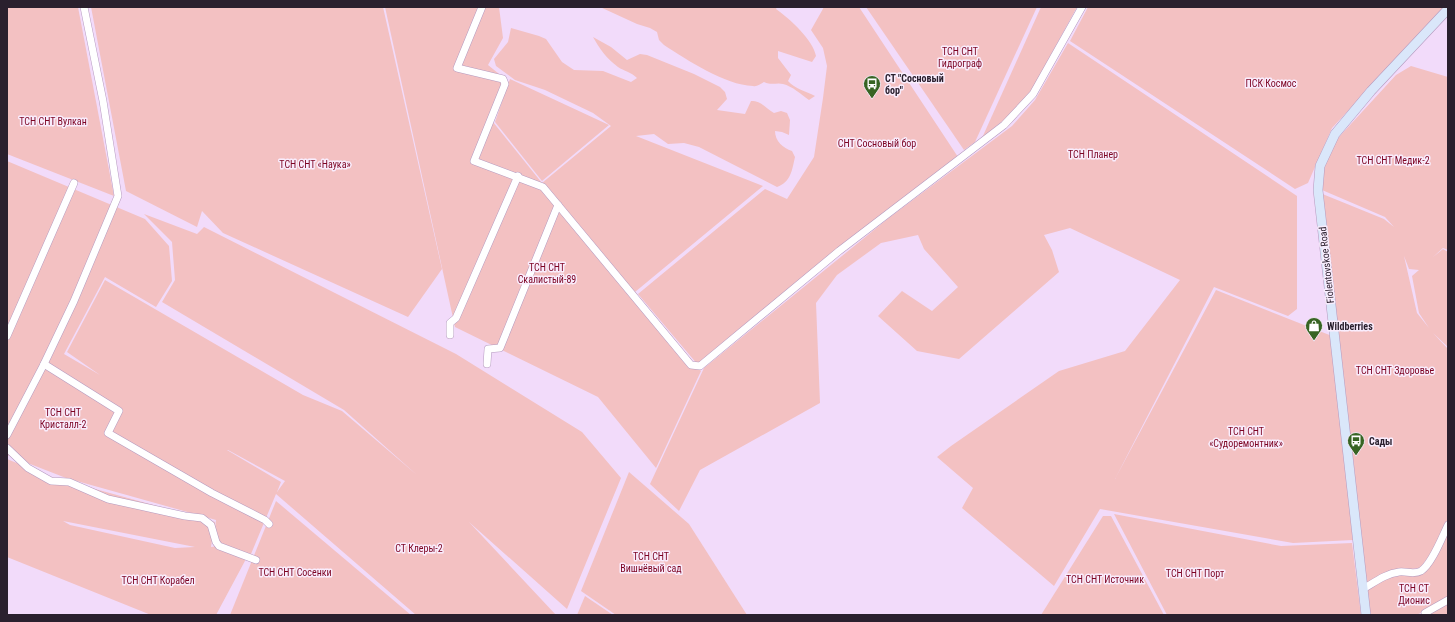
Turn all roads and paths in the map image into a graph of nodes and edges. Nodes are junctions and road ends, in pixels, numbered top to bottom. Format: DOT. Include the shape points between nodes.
graph roads {
  1 [pos="84,7"];
  2 [pos="482,7"];
  3 [pos="1082,7"];
  4 [pos="1448,9"];
  5 [pos="518,176"];
  6 [pos="74,183"];
  7 [pos="558,204"];
  8 [pos="450,335"];
  9 [pos="7,336"];
  10 [pos="44,364"];
  11 [pos="487,364"];
  12 [pos="7,435"];
  13 [pos="7,448"];
  14 [pos="269,524"];
  15 [pos="1448,526"];
  16 [pos="256,560"];
  17 [pos="1363,589"];
  18 [pos="1448,600"];
  19 [pos="1426,614"];
  20 [pos="1366,615"];
  1 -- 10 [label="street" via="118,196 74,301"];
  2 -- 5 [label="street" via="458,68 503,79 505,84 474,161"];
  3 -- 7 [label="street" via="1033,94 1004,125 839,251 700,366 691,365"];
  4 -- 17 [label="main road, Fiolentovskoe Road" via="1371,90 1335,134 1320,166 1318,190"];
  5 -- 7 [label="street" via="543,187"];
  5 -- 8 [label="street" via="456,318 450,324"];
  6 -- 9 [label="street"];
  7 -- 11 [label="street" via="500,348 488,349"];
  10 -- 12 [label="street"];
  10 -- 14 [label="street" via="119,411 108,433"];
  13 -- 16 [label="street" via="28,468 51,481 69,482 108,499 202,518 211,525 219,546"];
  15 -- 17 [label="street" via="1435,552 1421,571 1385,576"];
  17 -- 20 [label="main road, Fiolentovskoe Road"];
  18 -- 19 [label="street"];
}
